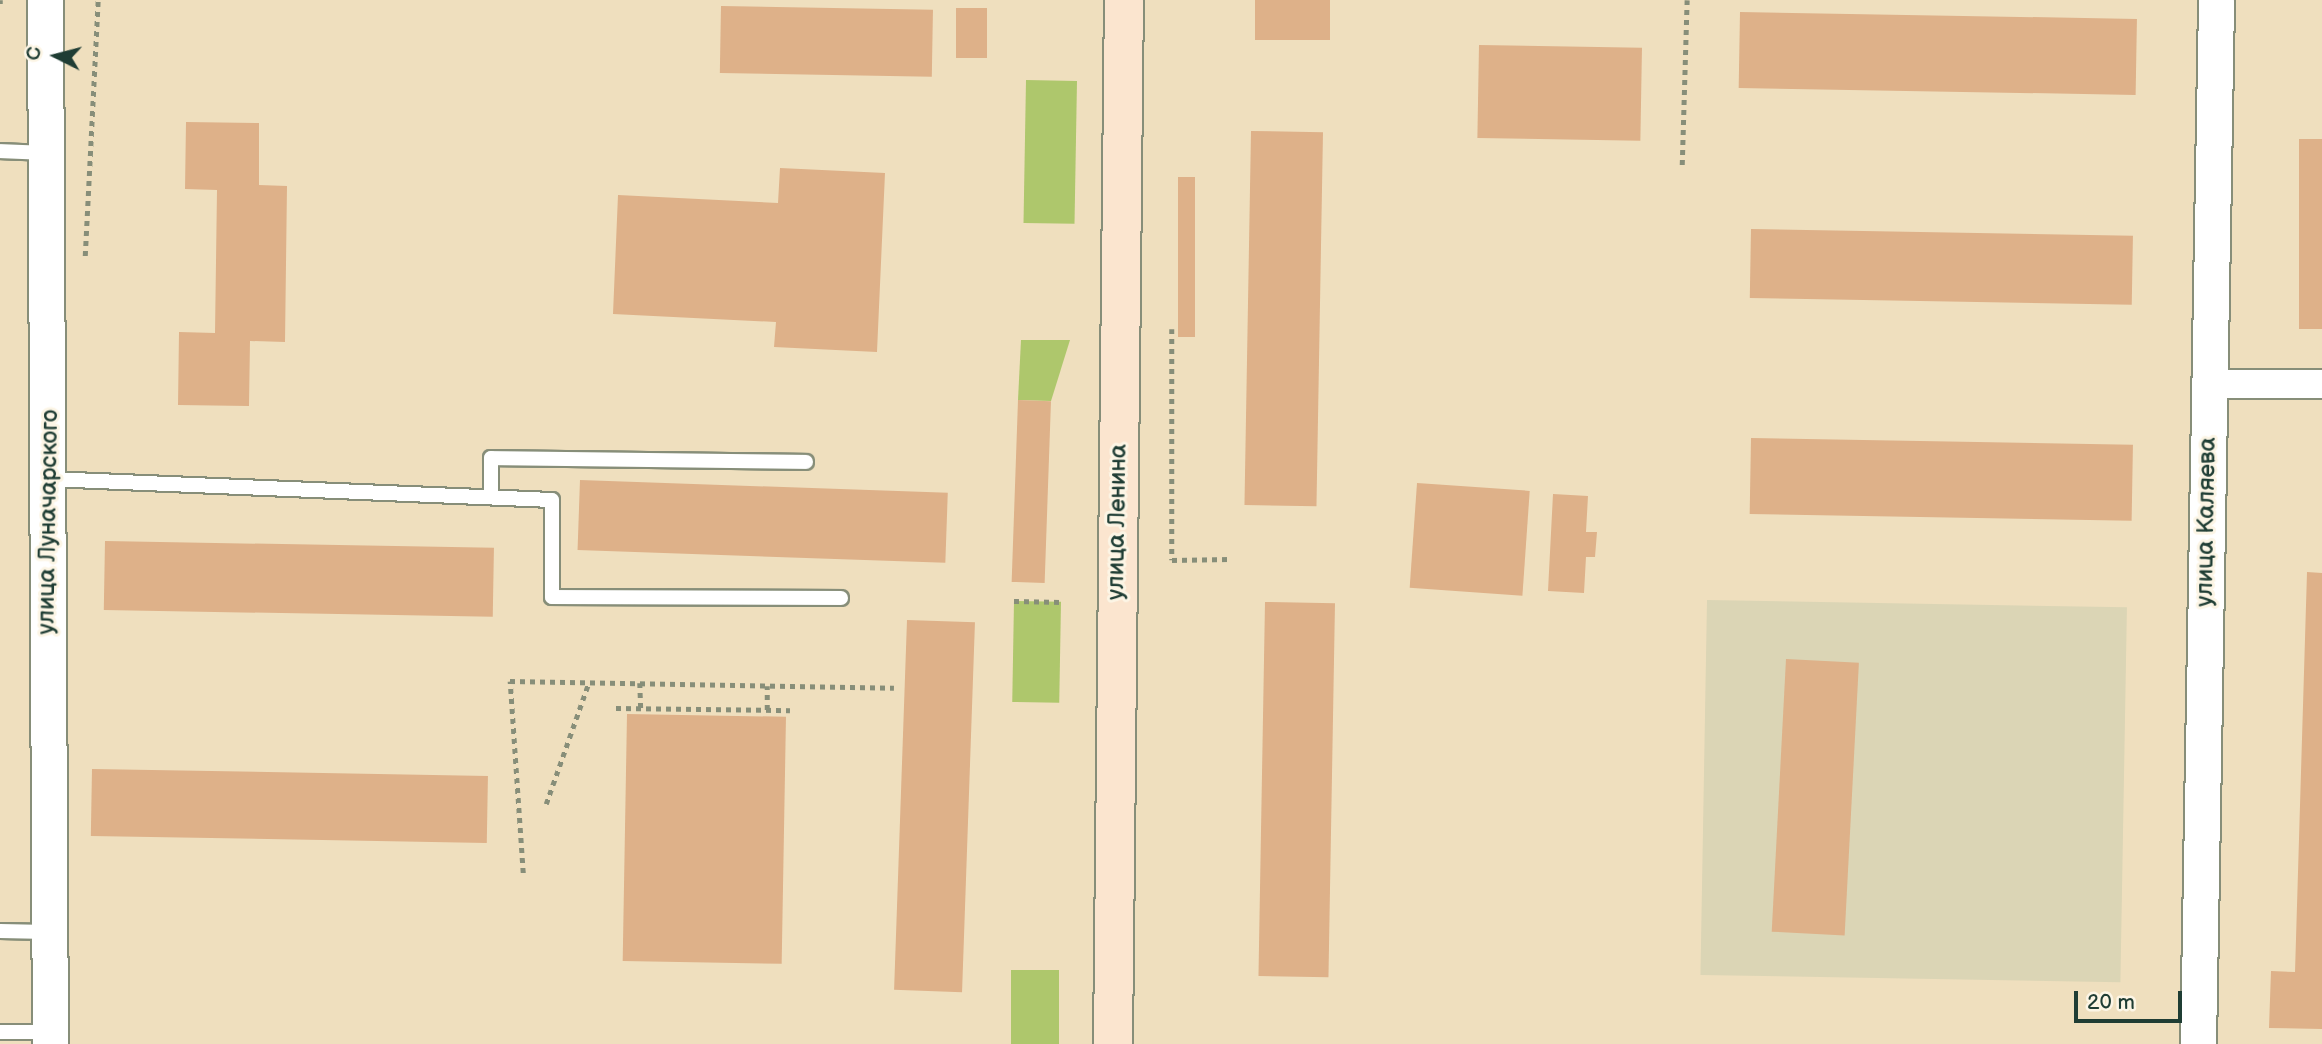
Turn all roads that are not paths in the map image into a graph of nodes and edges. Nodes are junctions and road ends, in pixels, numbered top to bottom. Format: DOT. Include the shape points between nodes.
graph roads {
  1 [pos="45,0"];
  2 [pos="1124,0"];
  3 [pos="2216,0"];
  4 [pos="0,151"];
  5 [pos="48,153"];
  6 [pos="2209,384"];
  7 [pos="2322,384"];
  8 [pos="806,462"];
  9 [pos="49,479"];
  10 [pos="491,497"];
  11 [pos="841,598"];
  12 [pos="0,931"];
  13 [pos="50,932"];
  14 [pos="0,1032"];
  15 [pos="50,1038"];
  16 [pos="1113,1044"];
  17 [pos="2198,1044"];
  1 -- 5 [label="street, улица Луначарского"];
  2 -- 16 [label="main road, улица Ленина"];
  3 -- 6 [label="street, улица Каляева"];
  4 -- 5 [label="lane"];
  5 -- 9 [label="street, улица Луначарского"];
  6 -- 7 [label="street"];
  6 -- 17 [label="street, улица Каляева"];
  8 -- 10 [label="lane" via="491,458"];
  9 -- 10 [label="lane"];
  9 -- 13 [label="street, улица Луначарского"];
  10 -- 11 [label="lane" via="552,500 552,597"];
  12 -- 13 [label="lane"];
  13 -- 15 [label="street, улица Луначарского"];
  14 -- 15 [label="lane"];
}
